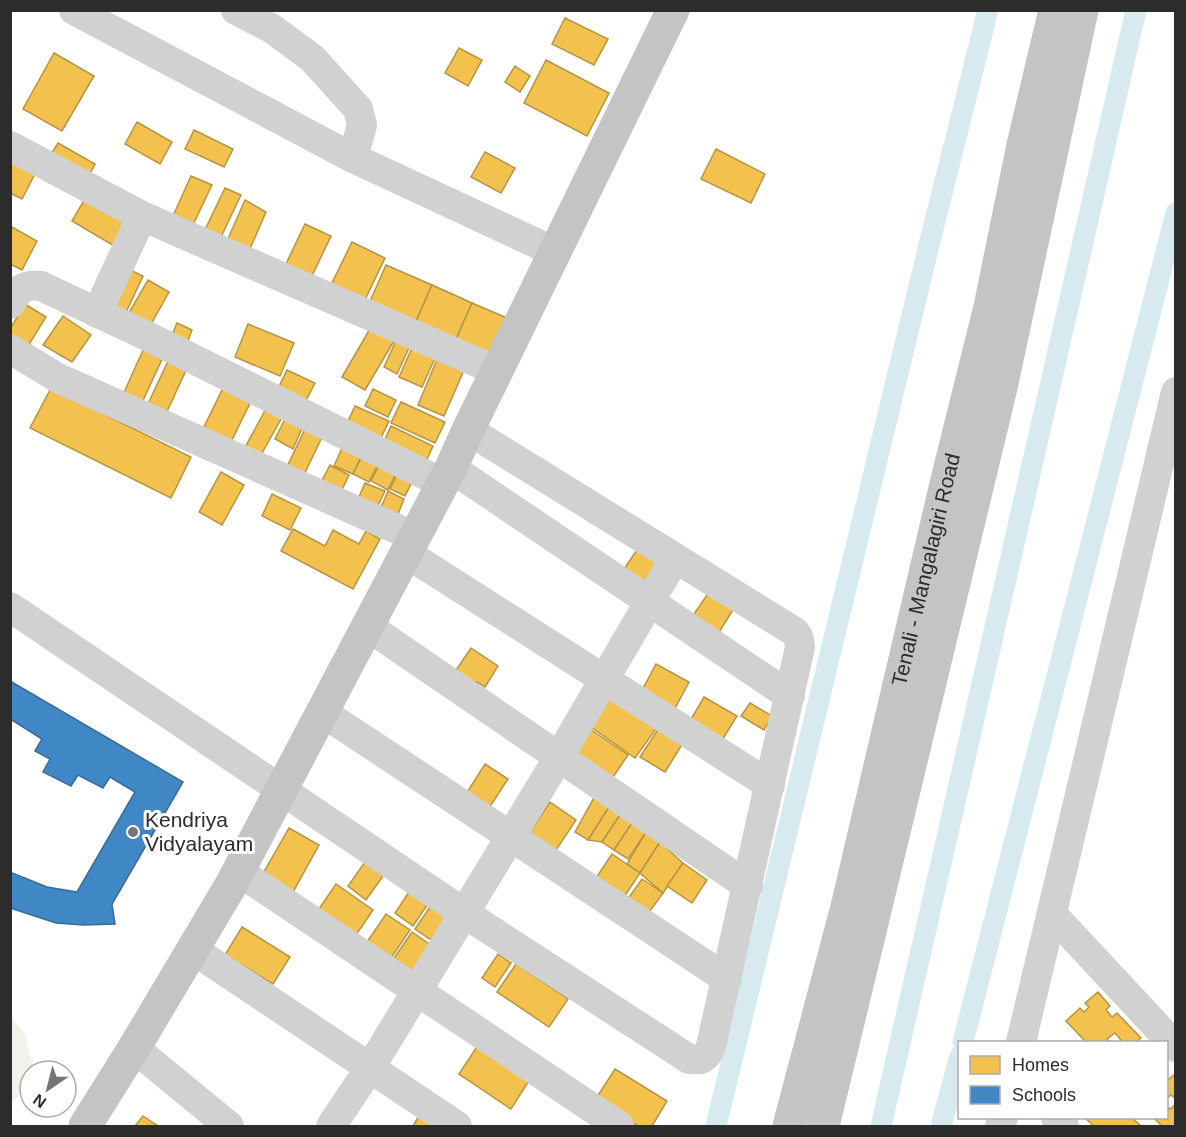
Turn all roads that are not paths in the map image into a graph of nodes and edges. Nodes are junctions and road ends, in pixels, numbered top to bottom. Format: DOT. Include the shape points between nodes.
graph roads {
  1 [pos="74,10"];
  2 [pos="236,10"];
  3 [pos="673,10"];
  4 [pos="1055,10"];
  5 [pos="1082,10"];
  6 [pos="10,146"];
  7 [pos="353,158"];
  8 [pos="142,216"];
  9 [pos="555,252"];
  10 [pos="10,304"];
  11 [pos="97,313"];
  12 [pos="10,349"];
  13 [pos="497,371"];
  14 [pos="1176,392"];
  15 [pos="468,430"];
  16 [pos="447,476"];
  17 [pos="410,545"];
  18 [pos="675,558"];
  19 [pos="650,602"];
  20 [pos="10,607"];
  21 [pos="367,626"];
  22 [pos="604,679"];
  23 [pos="790,696"];
  24 [pos="322,712"];
  25 [pos="559,758"];
  26 [pos="770,785"];
  27 [pos="280,790"];
  28 [pos="511,836"];
  29 [pos="238,871"];
  30 [pos="748,886"];
  31 [pos="464,913"];
  32 [pos="1052,914"];
  33 [pos="192,949"];
  34 [pos="727,979"];
  35 [pos="417,990"];
  36 [pos="1021,1041"];
  37 [pos="1176,1047"];
  38 [pos="134,1048"];
  39 [pos="370,1068"];
  40 [pos="582,1116"];
  41 [pos="88,1125"];
  42 [pos="229,1126"];
  43 [pos="331,1126"];
  44 [pos="457,1126"];
  45 [pos="620,1126"];
  46 [pos="789,1126"];
  47 [pos="823,1126"];
  1 -- 7 [label="street"];
  2 -- 7 [label="street" via="271,28 312,58 358,109 362,125"];
  3 -- 9 [label="main road"];
  4 -- 46 [label="main road, Tenali - Mangalagiri Road" via="990,307 847,907"];
  5 -- 47 [label="main road" via="1000,392"];
  6 -- 8 [label="street"];
  7 -- 9 [label="street"];
  8 -- 11 [label="street"];
  8 -- 13 [label="street"];
  9 -- 13 [label="main road"];
  10 -- 11 [label="street" via="20,290 29,285 41,286"];
  11 -- 16 [label="street"];
  12 -- 17 [label="street" via="58,378"];
  13 -- 15 [label="main road"];
  14 -- 32 [label="street"];
  15 -- 16 [label="main road"];
  15 -- 18 [label="street"];
  16 -- 17 [label="main road"];
  16 -- 19 [label="street"];
  17 -- 21 [label="main road"];
  17 -- 22 [label="street"];
  18 -- 19 [label="street"];
  18 -- 23 [label="street" via="795,632 800,647"];
  19 -- 22 [label="street"];
  19 -- 23 [label="street"];
  20 -- 27 [label="street"];
  21 -- 24 [label="main road"];
  21 -- 25 [label="street"];
  22 -- 25 [label="street"];
  22 -- 26 [label="street"];
  23 -- 26 [label="street"];
  24 -- 27 [label="main road"];
  24 -- 28 [label="street"];
  25 -- 28 [label="street"];
  25 -- 30 [label="street"];
  26 -- 30 [label="street"];
  27 -- 29 [label="main road"];
  27 -- 31 [label="street"];
  28 -- 31 [label="street"];
  28 -- 34 [label="street"];
  29 -- 33 [label="main road"];
  29 -- 35 [label="street"];
  30 -- 34 [label="street"];
  31 -- 34 [label="street" via="689,1059 708,1056"];
  31 -- 35 [label="street"];
  32 -- 36 [label="street"];
  32 -- 37 [label="street"];
  33 -- 38 [label="main road"];
  33 -- 39 [label="street"];
  35 -- 39 [label="street"];
  35 -- 40 [label="street"];
  38 -- 41 [label="main road"];
  38 -- 42 [label="street"];
  39 -- 43 [label="street"];
  39 -- 44 [label="street"];
  40 -- 45 [label="street"];
}
